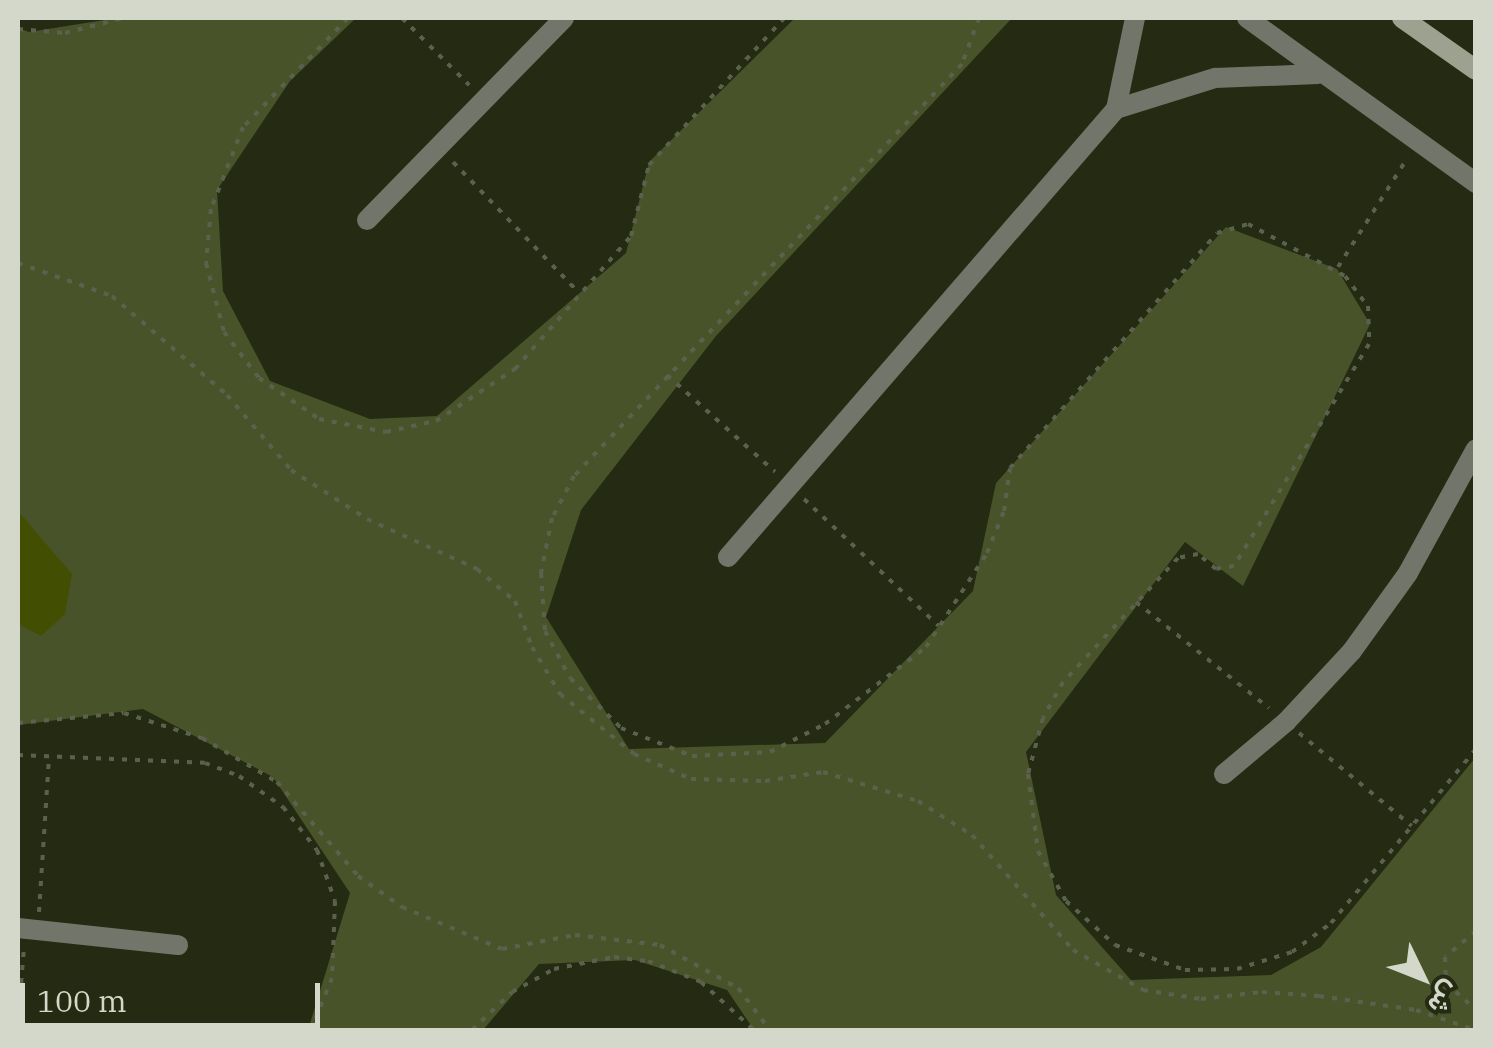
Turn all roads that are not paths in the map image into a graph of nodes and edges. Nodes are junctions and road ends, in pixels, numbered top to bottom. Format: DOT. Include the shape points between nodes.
graph roads {
  1 [pos="564,18"];
  2 [pos="1134,18"];
  3 [pos="1248,18"];
  4 [pos="1402,18"];
  5 [pos="1476,70"];
  6 [pos="1318,74"];
  7 [pos="1116,109"];
  8 [pos="1473,187"];
  9 [pos="367,220"];
  10 [pos="1476,448"];
  11 [pos="728,557"];
  12 [pos="1224,774"];
  13 [pos="27,929"];
  14 [pos="178,945"];
  1 -- 9 [label="street"];
  2 -- 7 [label="street"];
  3 -- 6 [label="street"];
  4 -- 5 [label="street"];
  6 -- 7 [label="street" via="1215,78"];
  6 -- 8 [label="street"];
  7 -- 11 [label="street"];
  10 -- 12 [label="street" via="1408,572 1352,651 1286,722"];
  13 -- 14 [label="street"];
}
